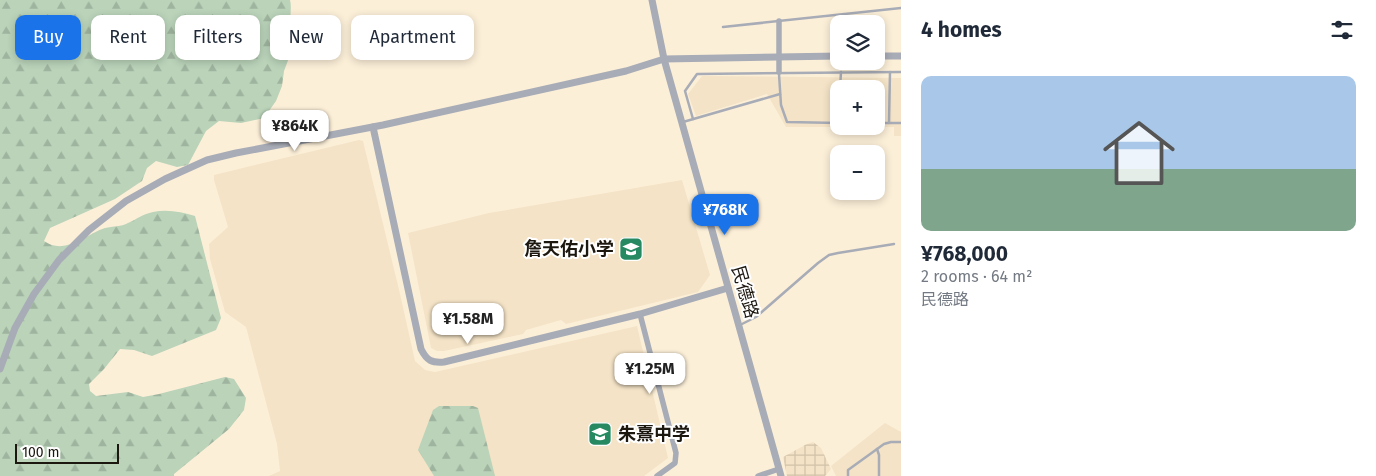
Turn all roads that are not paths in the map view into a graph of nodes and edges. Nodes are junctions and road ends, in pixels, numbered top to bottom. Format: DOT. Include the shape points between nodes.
graph roads {
  1 [pos="652,0"];
  2 [pos="901,8"];
  3 [pos="779,21"];
  4 [pos="723,27"];
  5 [pos="830,56"];
  6 [pos="885,56"];
  7 [pos="901,56"];
  8 [pos="779,57"];
  9 [pos="664,59"];
  10 [pos="779,72"];
  11 [pos="841,72"];
  12 [pos="890,72"];
  13 [pos="901,72"];
  14 [pos="841,80"];
  15 [pos="780,94"];
  16 [pos="693,119"];
  17 [pos="682,122"];
  18 [pos="830,123"];
  19 [pos="885,123"];
  20 [pos="889,123"];
  21 [pos="901,123"];
  22 [pos="373,127"];
  23 [pos="894,244"];
  24 [pos="728,288"];
  25 [pos="640,314"];
  26 [pos="739,325"];
  27 [pos="0,369"];
  28 [pos="901,442"];
  29 [pos="877,449"];
  30 [pos="780,473"];
  31 [pos="656,476"];
  32 [pos="758,476"];
  33 [pos="848,476"];
  34 [pos="879,476"];
  1 -- 9 [label="street, 民德路"];
  2 -- 3 [label="lane"];
  3 -- 4 [label="lane"];
  3 -- 8 [label="street"];
  5 -- 8 [label="street"];
  6 -- 7 [label="street"];
  8 -- 9 [label="street"];
  8 -- 10 [label="street"];
  9 -- 17 [label="street, 民德路"];
  9 -- 22 [label="street" via="626,71"];
  10 -- 11 [label="lane"];
  10 -- 15 [label="lane"];
  10 -- 16 [label="lane" via="696,74 685,91"];
  11 -- 12 [label="lane"];
  11 -- 14 [label="lane"];
  12 -- 13 [label="lane"];
  12 -- 20 [label="lane"];
  15 -- 16 [label="lane"];
  15 -- 18 [label="lane" via="787,122"];
  16 -- 17 [label="lane"];
  17 -- 24 [label="street, 民德路"];
  19 -- 20 [label="lane"];
  20 -- 21 [label="lane"];
  22 -- 25 [label="street" via="421,349 426,358 444,362"];
  22 -- 27 [label="street" via="207,160 126,201 89,230 59,260 34,294 15,328"];
  23 -- 26 [label="lane" via="829,255 756,317"];
  24 -- 25 [label="street"];
  24 -- 26 [label="street, 民德路"];
  25 -- 31 [label="street" via="676,453 675,463"];
  26 -- 30 [label="street, 民德路"];
  28 -- 29 [label="lane" via="891,442"];
  29 -- 33 [label="lane" via="848,470"];
  29 -- 34 [label="lane"];
  30 -- 32 [label="street"];
}
